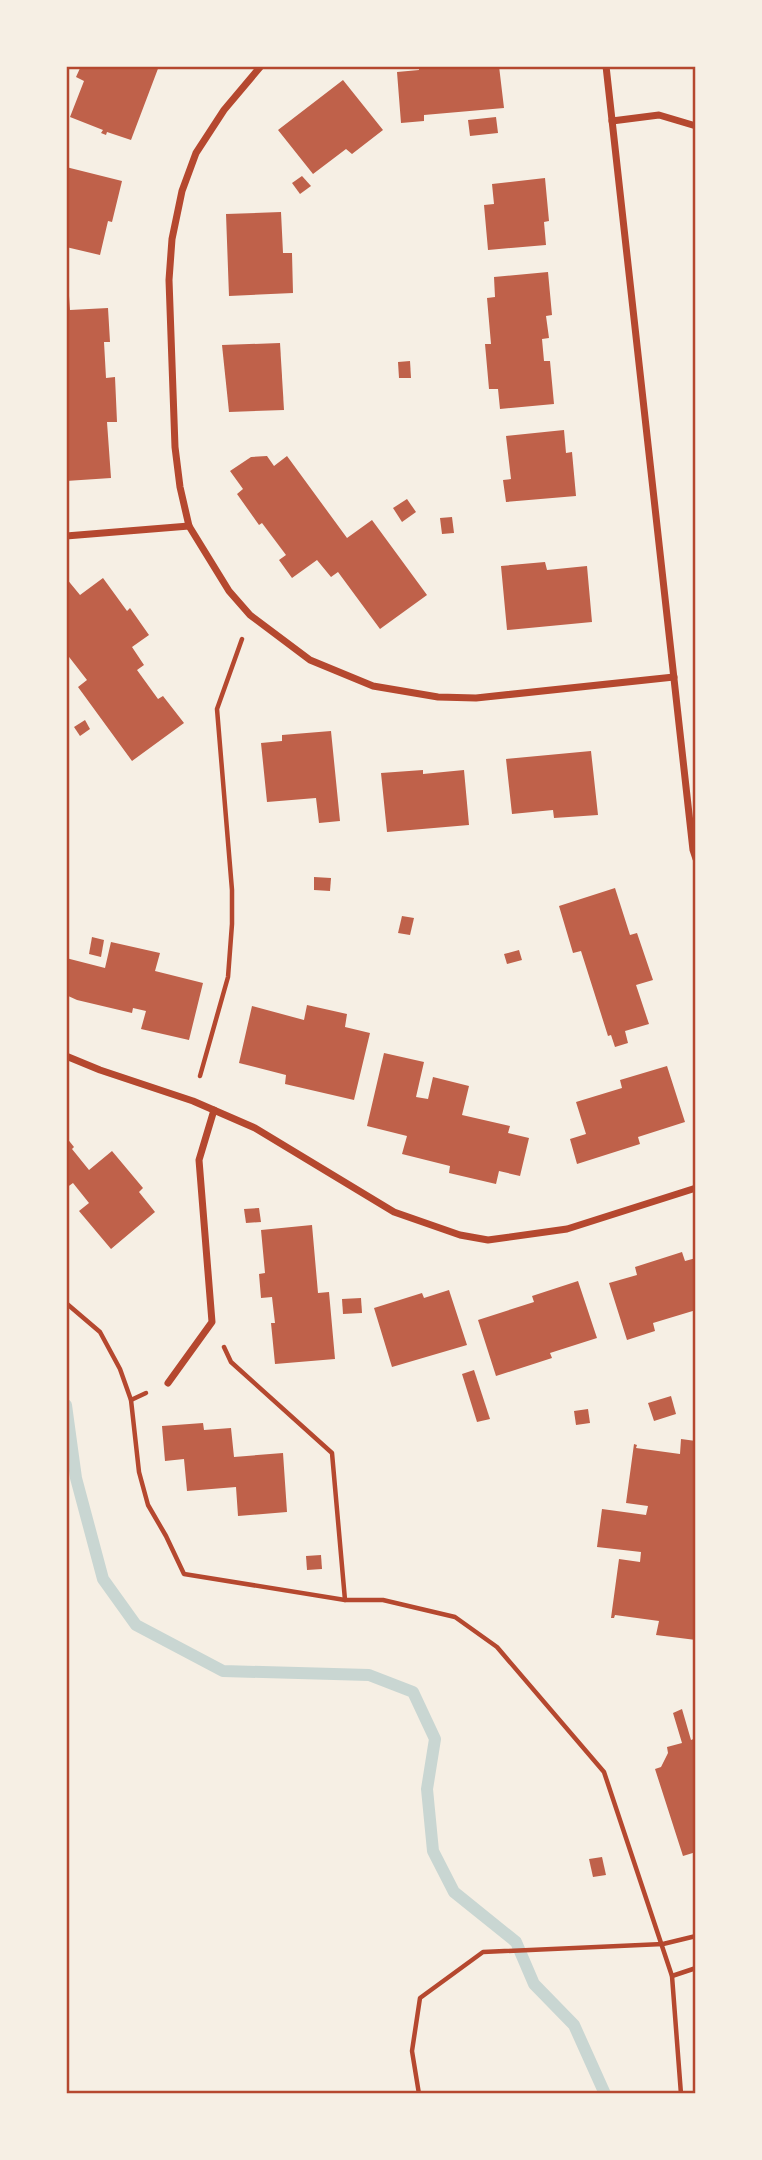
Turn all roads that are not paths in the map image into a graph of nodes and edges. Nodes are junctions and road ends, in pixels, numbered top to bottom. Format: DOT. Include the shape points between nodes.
graph roads {
  1 [pos="261,66"];
  2 [pos="606,66"];
  3 [pos="612,121"];
  4 [pos="695,126"];
  5 [pos="188,526"];
  6 [pos="66,536"];
  7 [pos="674,677"];
  8 [pos="695,859"];
  9 [pos="66,1056"];
  10 [pos="214,1110"];
  11 [pos="695,1188"];
  12 [pos="168,1383"];
  1 -- 5 [label="street" via="196,153 172,239 174,447"];
  2 -- 3 [label="street"];
  3 -- 4 [label="street" via="659,115"];
  3 -- 7 [label="street"];
  5 -- 6 [label="street"];
  5 -- 7 [label="street" via="229,591 250,615 310,660 373,686 476,698"];
  7 -- 8 [label="street"];
  9 -- 10 [label="street"];
  10 -- 11 [label="street" via="267,1135 394,1212 488,1240 567,1229"];
  10 -- 12 [label="street" via="199,1160 212,1322"];
}
